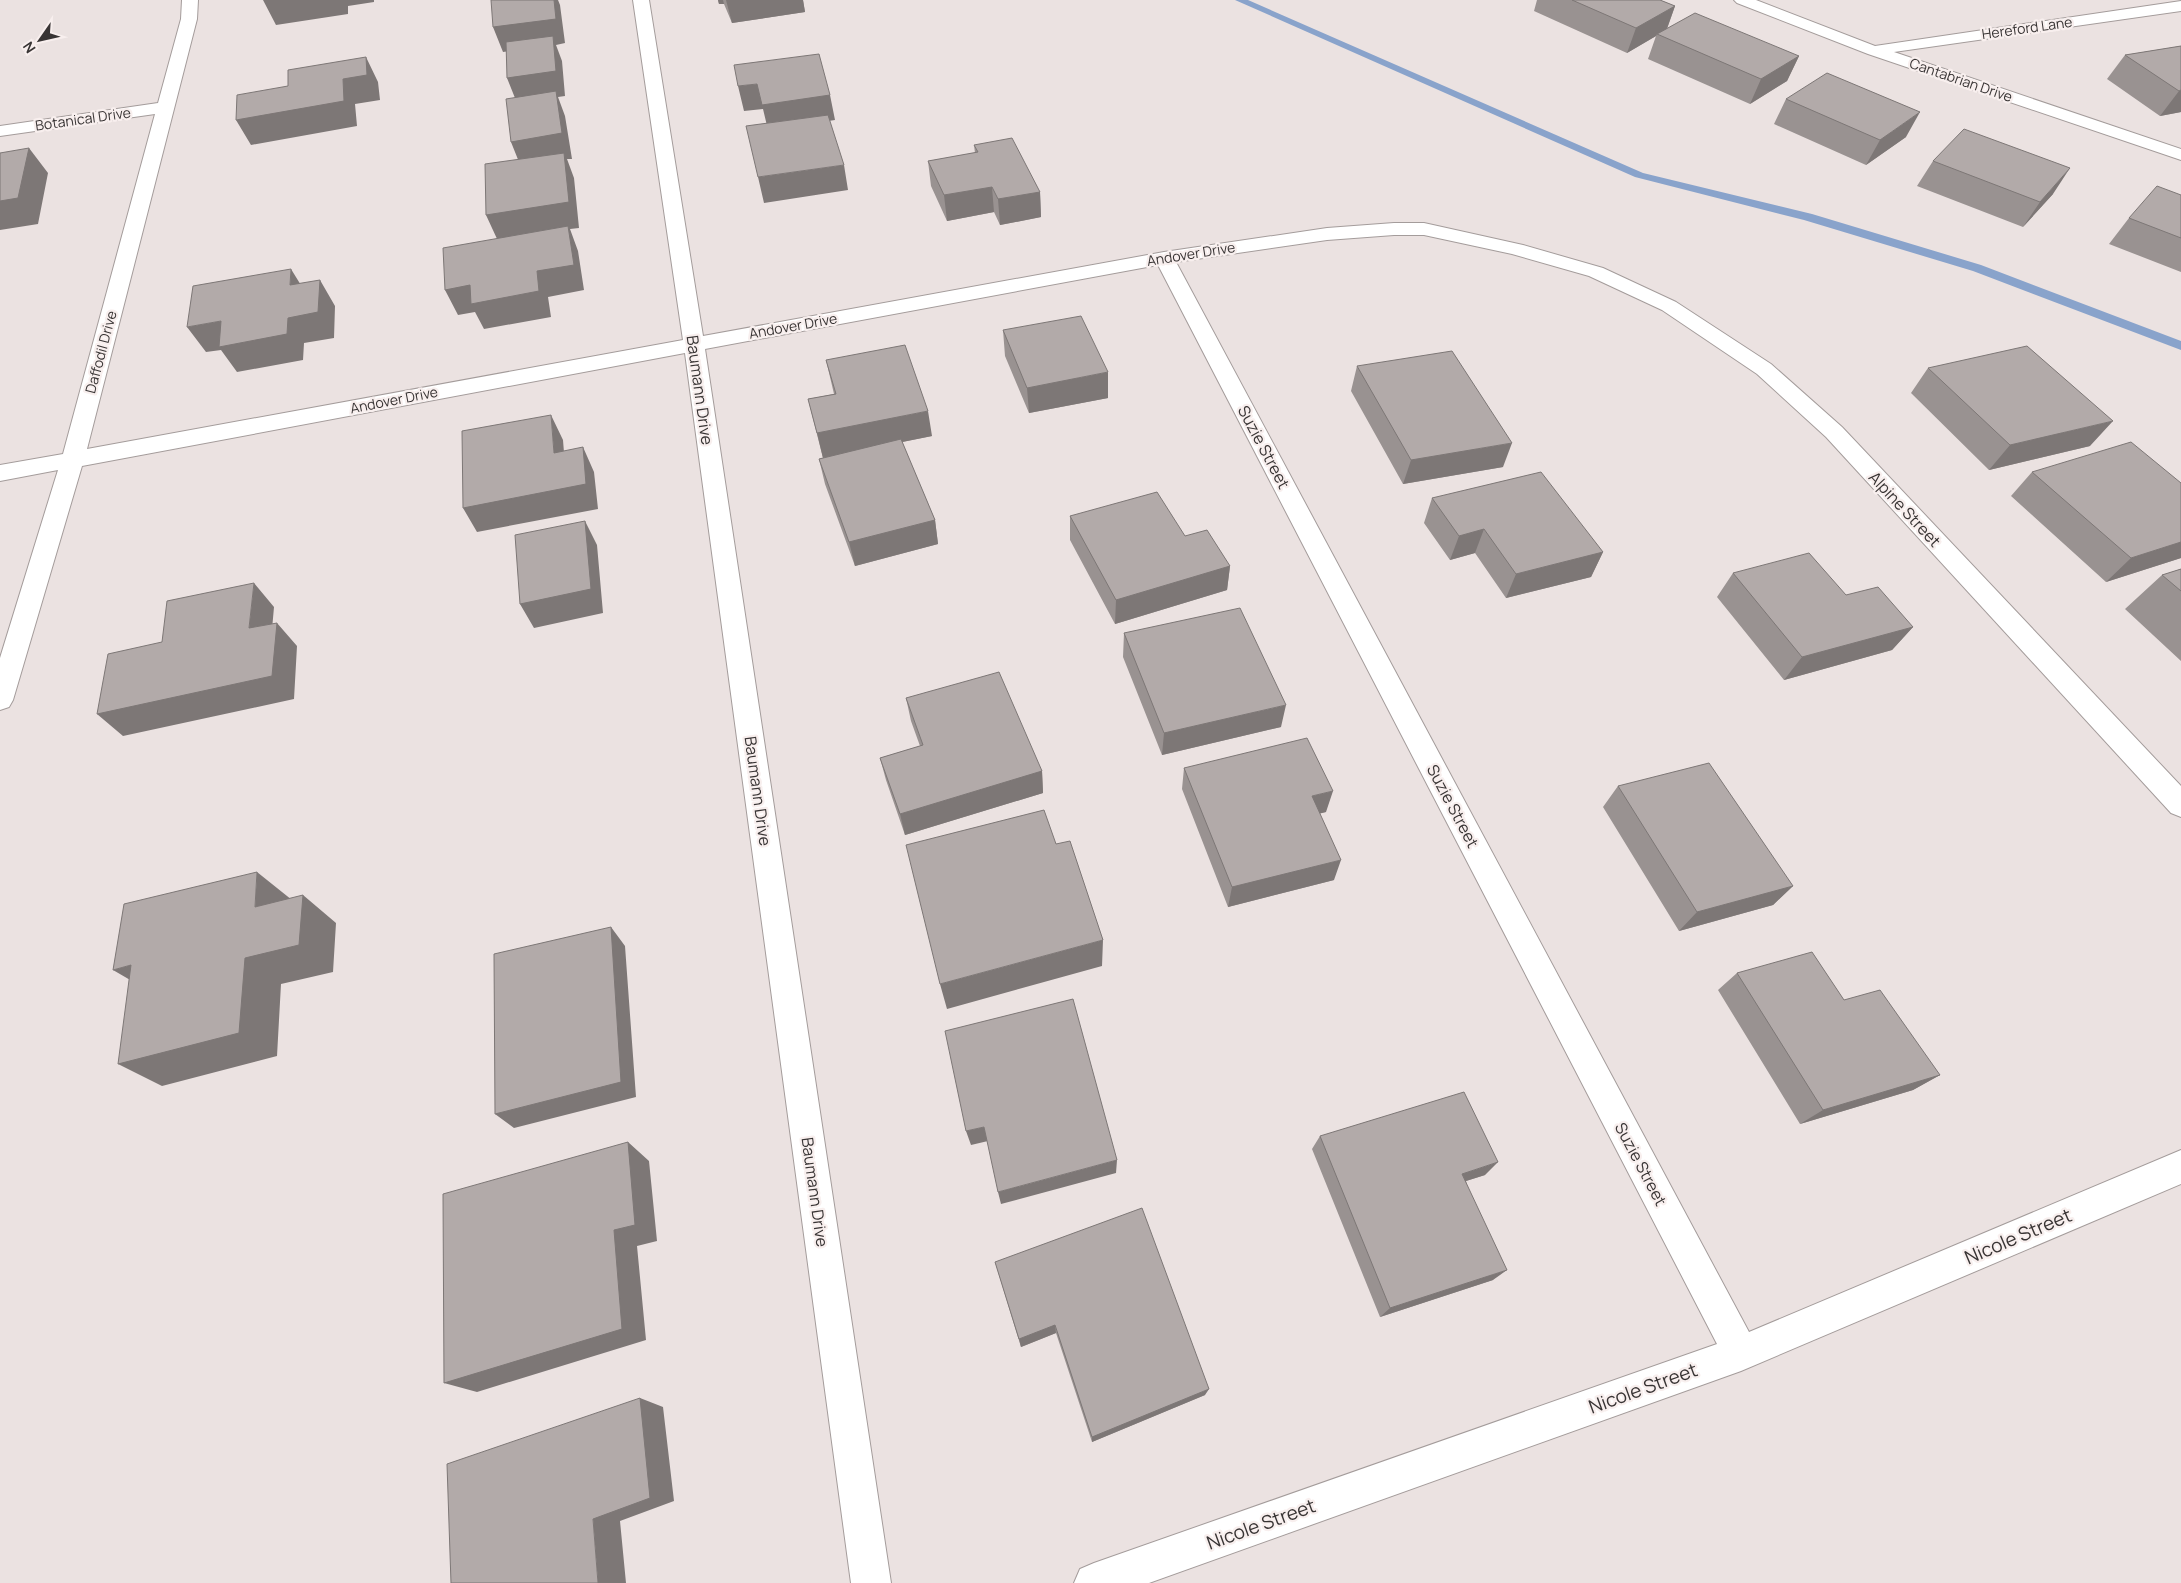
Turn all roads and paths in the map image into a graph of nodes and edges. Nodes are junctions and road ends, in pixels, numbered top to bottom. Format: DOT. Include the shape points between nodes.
graph roads {
  1 [pos="190,0"];
  2 [pos="641,0"];
  3 [pos="1742,0"];
  4 [pos="2181,6"];
  5 [pos="1874,51"];
  6 [pos="166,107"];
  7 [pos="0,131"];
  8 [pos="2181,155"];
  9 [pos="1164,258"];
  10 [pos="1585,270"];
  11 [pos="694,344"];
  12 [pos="73,459"];
  13 [pos="0,472"];
  14 [pos="0,700"];
  15 [pos="2181,805"];
  16 [pos="2181,1167"];
  17 [pos="1741,1353"];
  18 [pos="871,1583"];
  19 [pos="1094,1583"];
  1 -- 6 [label="street, Daffodil Drive" via="189,20"];
  2 -- 11 [label="street, Baumann Drive"];
  3 -- 5 [label="street, Cantabrian Drive"];
  4 -- 5 [label="street, Hereford Lane"];
  5 -- 8 [label="street, Cantabrian Drive"];
  6 -- 7 [label="street, Botanical Drive"];
  6 -- 12 [label="street, Daffodil Drive"];
  9 -- 10 [label="street, Andover Drive" via="1327,234 1424,229 1516,249"];
  9 -- 11 [label="street, Andover Drive"];
  9 -- 17 [label="street, Suzie Street"];
  10 -- 15 [label="street, Alpine Street" via="1669,306 1764,369 1834,432"];
  11 -- 12 [label="street, Andover Drive"];
  11 -- 18 [label="street, Baumann Drive"];
  12 -- 13 [label="street, Andover Drive"];
  12 -- 14 [label="street, Daffodil Drive"];
  16 -- 17 [label="street, Nicole Street"];
  17 -- 19 [label="street, Nicole Street"];
}
